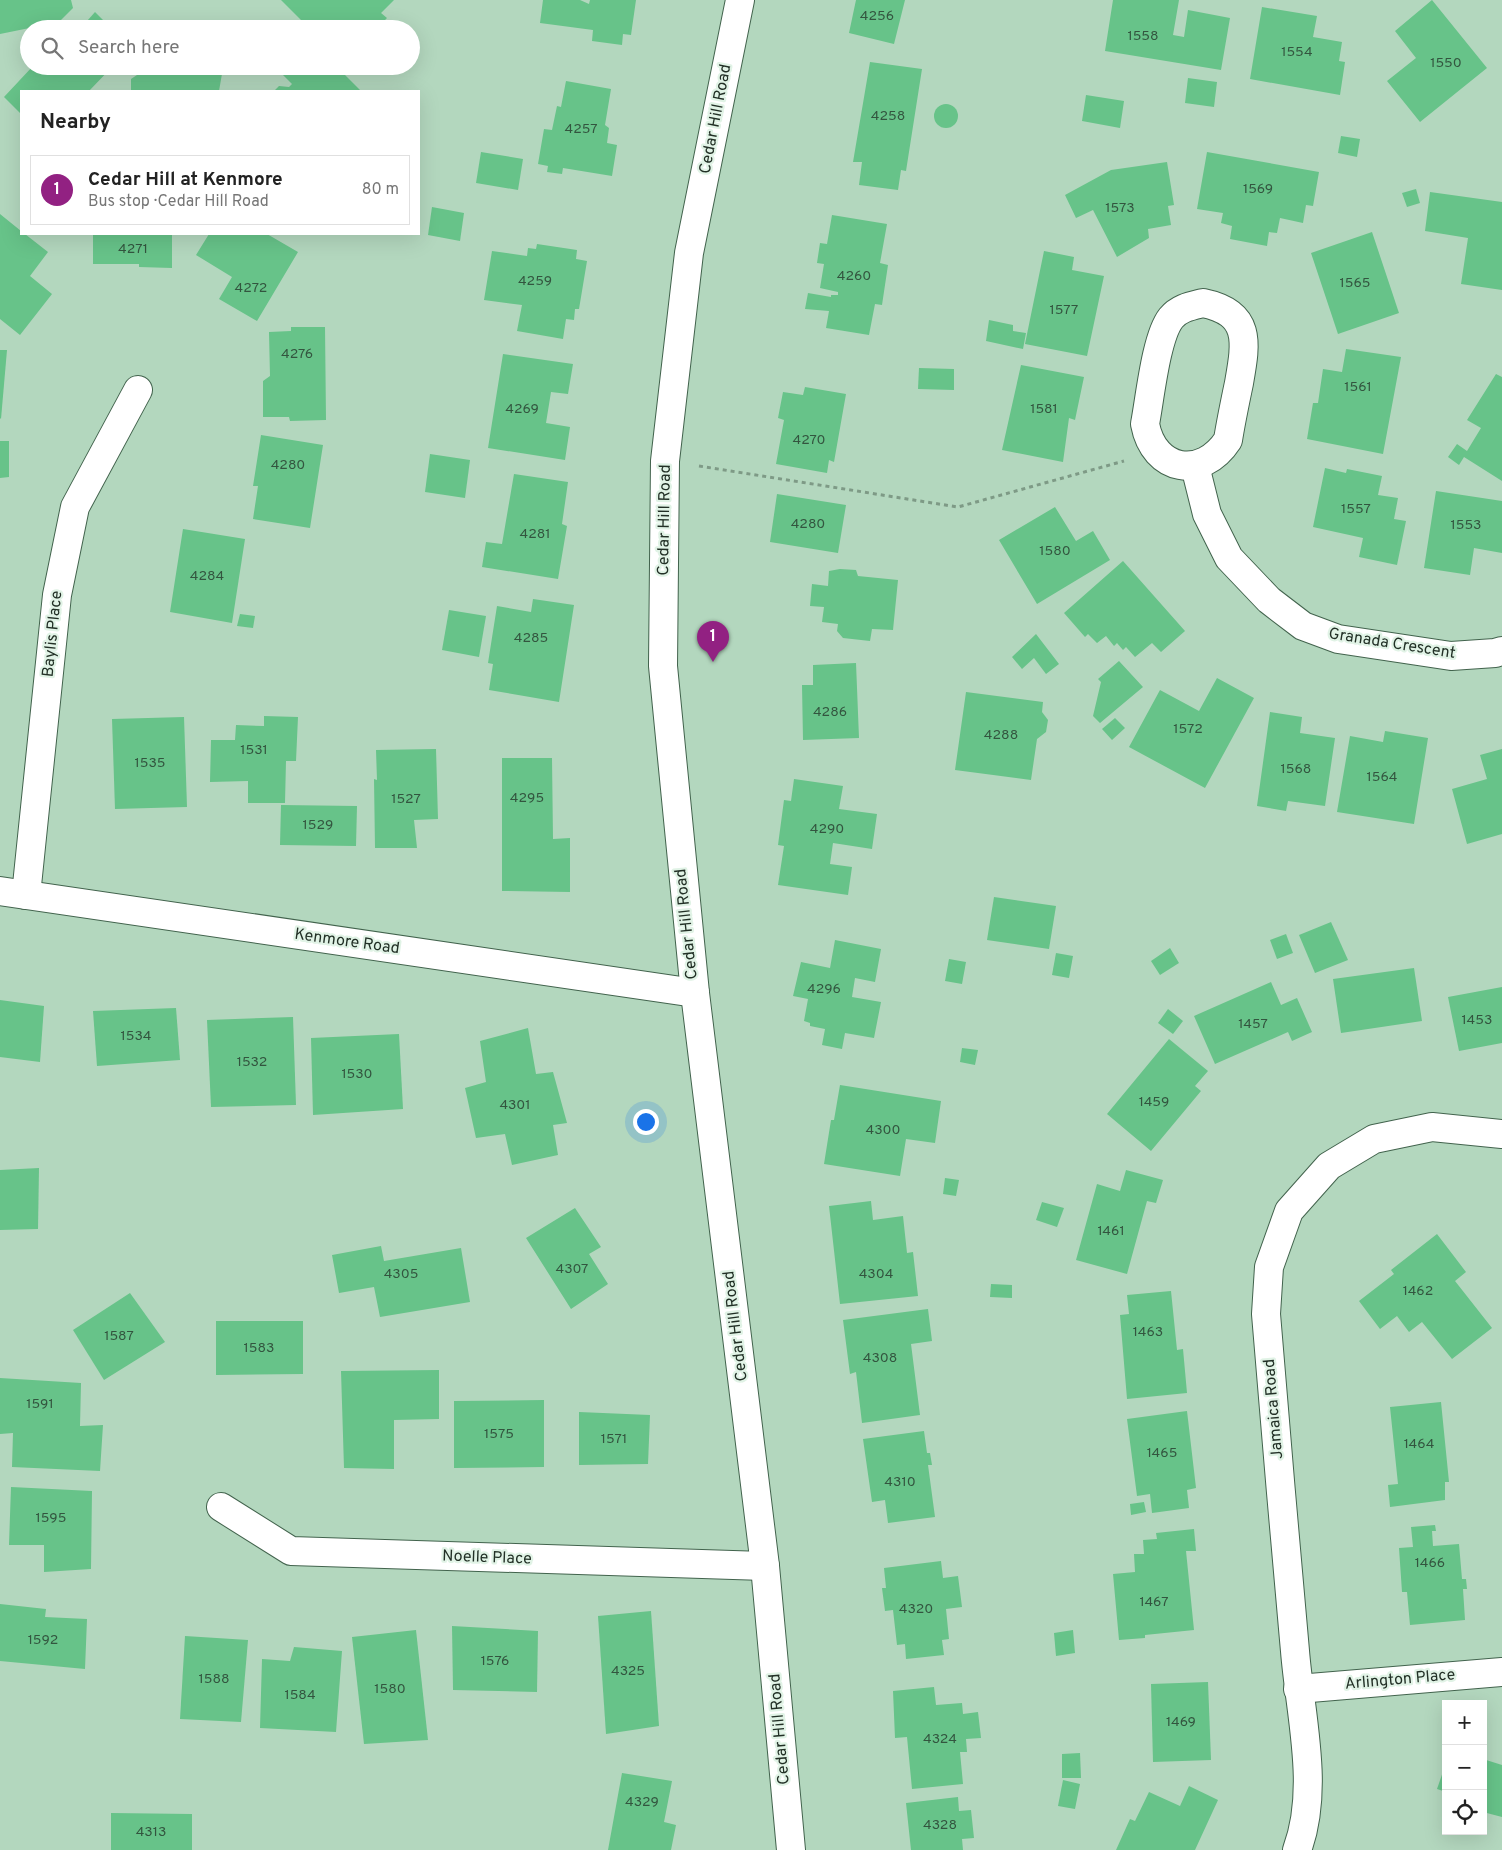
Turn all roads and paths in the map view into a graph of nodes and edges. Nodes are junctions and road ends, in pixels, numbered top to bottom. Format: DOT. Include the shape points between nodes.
graph roads {
  1 [pos="740,0"];
  2 [pos="138,390"];
  3 [pos="1155,451"];
  4 [pos="665,461"];
  5 [pos="1194,466"];
  6 [pos="1502,651"];
  7 [pos="0,891"];
  8 [pos="26,895"];
  9 [pos="695,992"];
  10 [pos="1502,1134"];
  11 [pos="221,1507"];
  12 [pos="765,1566"];
  13 [pos="1502,1672"];
  14 [pos="1298,1689"];
  15 [pos="791,1850"];
  16 [pos="1297,1850"];
  1 -- 4 [label="street, Cedar Hill Road" via="689,254"];
  2 -- 8 [label="street, Baylis Place" via="75,506 57,595"];
  3 -- 4 [label="path" via="958,507"];
  3 -- 5 [label="street" via="1166,460"];
  3 -- 5 [label="street" via="1148,438 1146,424 1163,330 1172,316 1186,307 1203,303 1219,306 1233,316 1242,330 1246,347 1228,440 1220,452"];
  4 -- 9 [label="street, Cedar Hill Road" via="663,666"];
  5 -- 6 [label="street, Granada Crescent" via="1207,514 1229,558 1269,600 1303,626 1338,639 1451,656"];
  7 -- 8 [label="street, Kenmore Road"];
  8 -- 9 [label="street, Kenmore Road"];
  9 -- 12 [label="street, Cedar Hill Road"];
  10 -- 14 [label="street, Jamaica Road" via="1432,1127 1374,1139 1328,1166 1289,1211 1269,1267 1266,1314"];
  11 -- 12 [label="street, Noelle Place" via="291,1551"];
  12 -- 15 [label="street, Cedar Hill Road"];
  13 -- 14 [label="street, Arlington Place"];
  14 -- 16 [label="street, Jamaica Road" via="1310,1789 1304,1832"];
}
